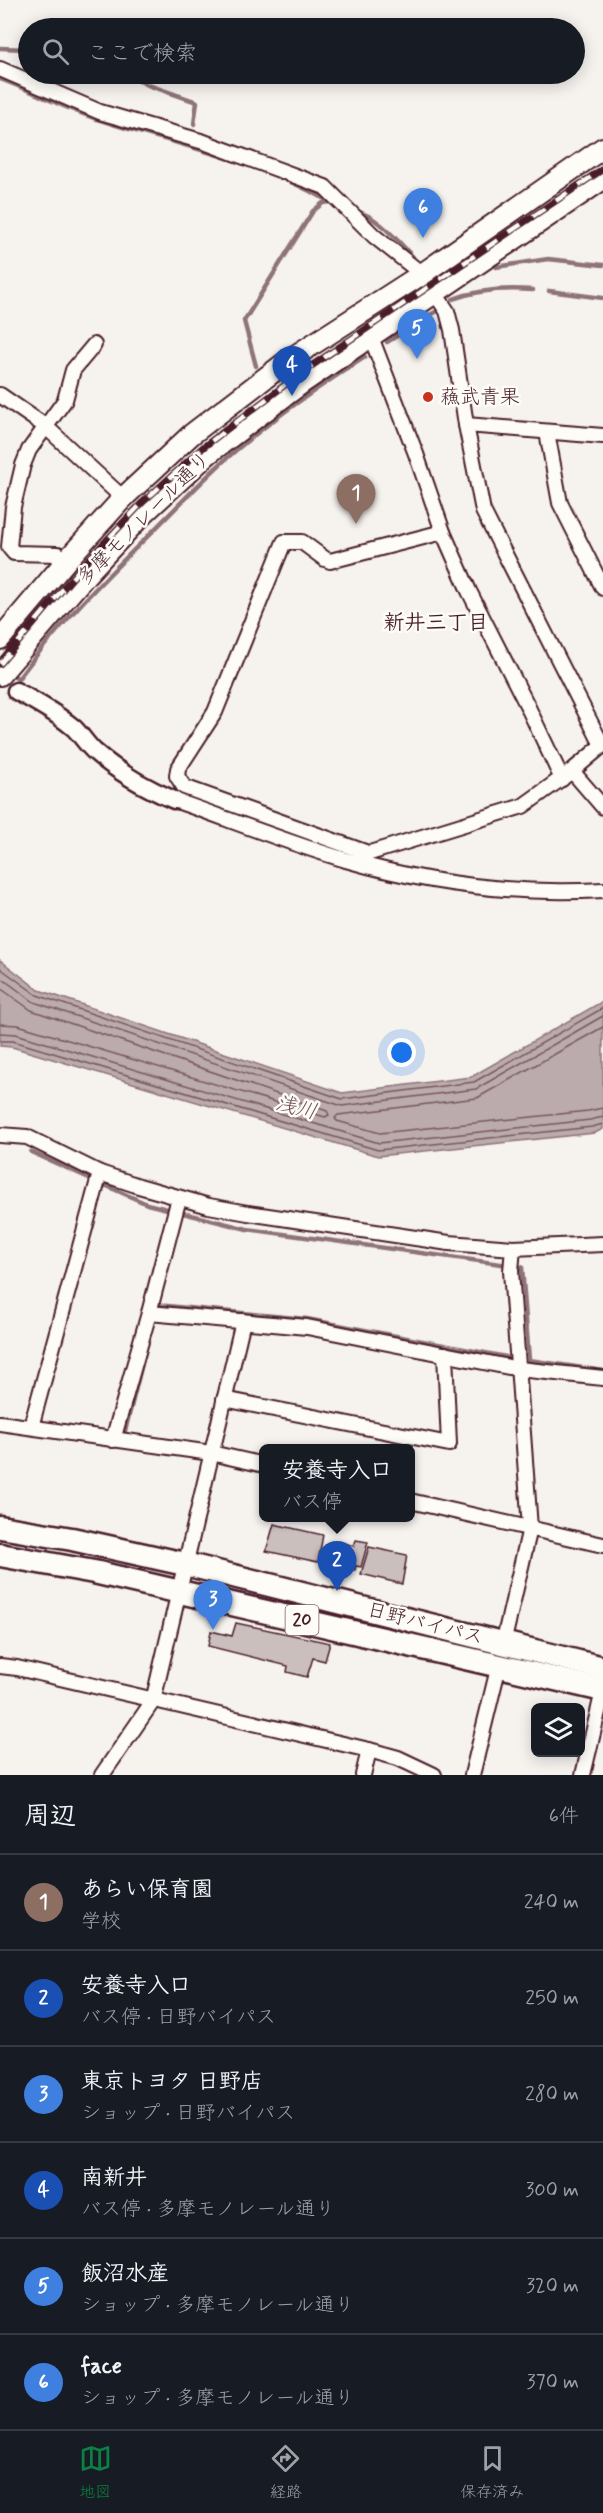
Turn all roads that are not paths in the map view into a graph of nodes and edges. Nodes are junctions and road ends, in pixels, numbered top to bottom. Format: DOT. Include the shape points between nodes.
graph roads {
  1 [pos="0,69"];
  2 [pos="18,77"];
  3 [pos="35,84"];
  4 [pos="603,148"];
  5 [pos="603,179"];
  6 [pos="422,274"];
  7 [pos="435,292"];
  8 [pos="371,337"];
  9 [pos="94,345"];
  10 [pos="0,395"];
  11 [pos="466,425"];
  12 [pos="45,426"];
  13 [pos="547,432"];
  14 [pos="603,436"];
  15 [pos="123,498"];
  16 [pos="13,507"];
  17 [pos="0,514"];
  18 [pos="443,532"];
  19 [pos="66,561"];
  20 [pos="603,588"];
  21 [pos="0,637"];
  22 [pos="20,651"];
  23 [pos="0,675"];
  24 [pos="16,691"];
  25 [pos="603,745"];
  26 [pos="567,775"];
  27 [pos="174,800"];
  28 [pos="603,807"];
  29 [pos="368,853"];
  30 [pos="346,860"];
  31 [pos="603,890"];
  32 [pos="0,1135"];
  33 [pos="100,1174"];
  34 [pos="176,1207"];
  35 [pos="603,1244"];
  36 [pos="512,1252"];
  37 [pos="149,1313"];
  38 [pos="243,1321"];
  39 [pos="445,1353"];
  40 [pos="519,1369"];
  41 [pos="603,1378"];
  42 [pos="224,1399"];
  43 [pos="0,1423"];
  44 [pos="31,1427"];
  45 [pos="113,1440"];
  46 [pos="211,1453"];
  47 [pos="259,1464"];
  48 [pos="415,1502"];
  49 [pos="0,1527"];
  50 [pos="530,1528"];
  51 [pos="603,1545"];
  52 [pos="0,1555"];
  53 [pos="185,1564"];
  54 [pos="180,1592"];
  55 [pos="501,1654"];
  56 [pos="0,1666"];
  57 [pos="603,1668"];
  58 [pos="603,1690"];
  59 [pos="153,1701"];
  60 [pos="369,1750"];
  61 [pos="102,1775"];
  62 [pos="363,1775"];
  63 [pos="434,1775"];
  64 [pos="472,1775"];
  65 [pos="583,1775"];
  1 -- 2 [label="street"];
  3 -- 6 [label="street" via="100,112 204,142 325,187 374,236"];
  4 -- 6 [label="main road, 多摩モノレール通り"];
  5 -- 7 [label="main road, 多摩モノレール通り"];
  6 -- 7 [label="street"];
  6 -- 15 [label="main road, 多摩モノレール通り" via="281,366 192,434"];
  7 -- 8 [label="main road, 多摩モノレール通り"];
  7 -- 11 [label="street" via="447,310 452,330"];
  8 -- 18 [label="street"];
  8 -- 22 [label="main road, 多摩モノレール通り" via="208,454 86,575"];
  9 -- 12 [label="street" via="73,370 65,400"];
  10 -- 12 [label="street"];
  11 -- 13 [label="street"];
  11 -- 25 [label="street" via="483,511"];
  12 -- 15 [label="street"];
  12 -- 16 [label="street" via="23,465"];
  13 -- 14 [label="street"];
  13 -- 20 [label="street" via="560,503"];
  15 -- 19 [label="main road, 多摩モノレール通り"];
  16 -- 17 [label="street"];
  16 -- 19 [label="street" via="9,547 14,553 58,554"];
  18 -- 26 [label="street" via="526,704"];
  18 -- 29 [label="street" via="330,561 302,542 284,542 215,712 178,769 177,776 184,787"];
  19 -- 21 [label="main road, 多摩モノレール通り"];
  21 -- 22 [label="street"];
  22 -- 23 [label="main road, 多摩モノレール通り"];
  24 -- 27 [label="street" via="44,706 116,767"];
  25 -- 26 [label="street"];
  26 -- 28 [label="street"];
  26 -- 29 [label="street" via="523,806"];
  27 -- 30 [label="street"];
  29 -- 30 [label="street"];
  30 -- 31 [label="street" via="460,885 532,891"];
  32 -- 33 [label="street" via="27,1137"];
  33 -- 34 [label="street"];
  33 -- 44 [label="street"];
  34 -- 36 [label="street" via="229,1210"];
  34 -- 37 [label="street"];
  35 -- 36 [label="street"];
  36 -- 40 [label="street"];
  37 -- 38 [label="street"];
  37 -- 45 [label="street"];
  38 -- 39 [label="street" via="307,1328"];
  38 -- 42 [label="street"];
  39 -- 40 [label="street"];
  39 -- 42 [label="street" via="449,1444"];
  40 -- 41 [label="street"];
  40 -- 50 [label="street"];
  42 -- 46 [label="street"];
  43 -- 44 [label="street"];
  44 -- 45 [label="street"];
  45 -- 46 [label="street"];
  46 -- 47 [label="street"];
  46 -- 53 [label="street"];
  48 -- 50 [label="street"];
  49 -- 53 [label="highway, 日野バイパス / 20"];
  50 -- 51 [label="street"];
  50 -- 55 [label="street"];
  52 -- 54 [label="highway, 日野バイパス / 20"];
  53 -- 54 [label="street"];
  53 -- 55 [label="highway, 日野バイパス / 20"];
  54 -- 55 [label="highway, 日野バイパス / 20"];
  54 -- 59 [label="street"];
  55 -- 57 [label="highway, 日野バイパス / 20"];
  55 -- 58 [label="highway, 日野バイパス / 20"];
  55 -- 64 [label="street"];
  56 -- 59 [label="street"];
  58 -- 65 [label="street"];
  59 -- 60 [label="street"];
  59 -- 61 [label="street"];
  60 -- 62 [label="street"];
  60 -- 63 [label="street"];
}
